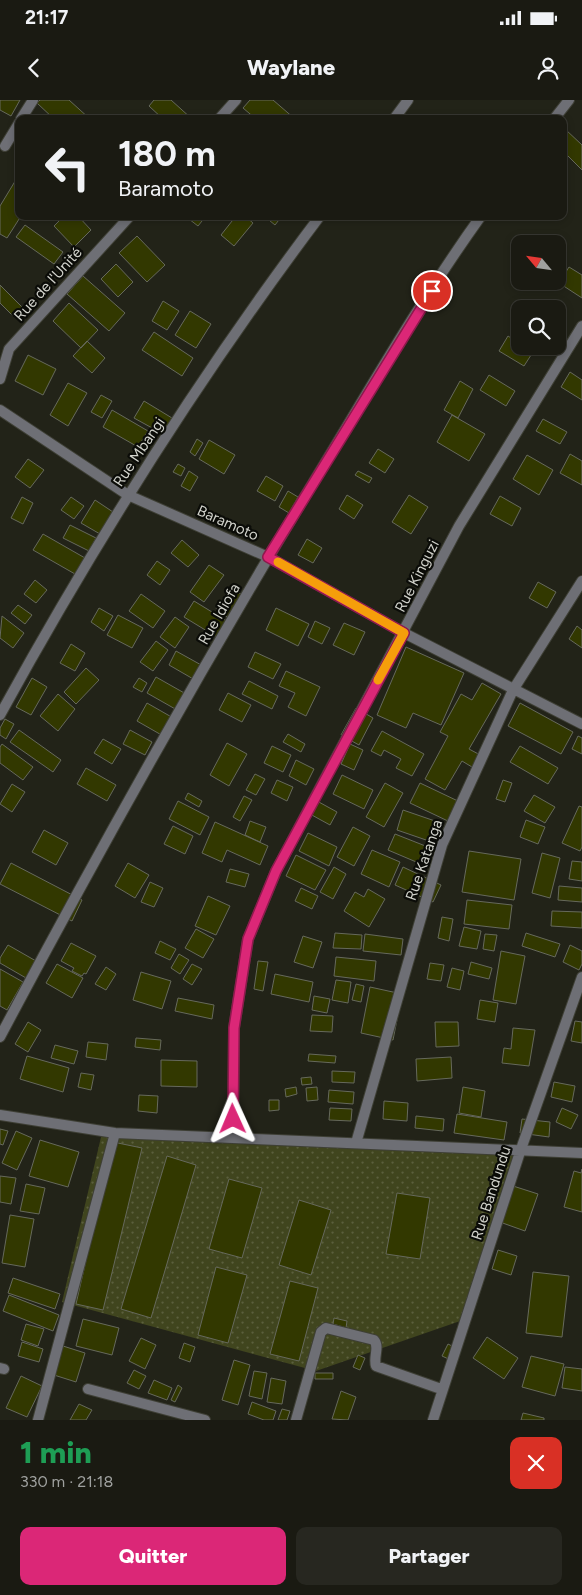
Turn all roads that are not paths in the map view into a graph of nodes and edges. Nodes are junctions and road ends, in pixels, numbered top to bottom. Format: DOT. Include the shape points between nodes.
graph roads {
  1 [pos="33,100"];
  2 [pos="236,100"];
  3 [pos="408,100"];
  4 [pos="569,100"];
  5 [pos="24,115"];
  6 [pos="223,115"];
  7 [pos="397,115"];
  8 [pos="557,115"];
  9 [pos="15,130"];
  10 [pos="5,146"];
  11 [pos="126,220"];
  12 [pos="317,220"];
  13 [pos="478,220"];
  14 [pos="582,326"];
  15 [pos="0,379"];
  16 [pos="0,410"];
  17 [pos="128,495"];
  18 [pos="268,557"];
  19 [pos="582,581"];
  20 [pos="404,633"];
  21 [pos="513,690"];
  22 [pos="0,715"];
  23 [pos="582,724"];
  24 [pos="582,977"];
  25 [pos="0,1037"];
  26 [pos="0,1115"];
  27 [pos="115,1133"];
  28 [pos="233,1137"];
  29 [pos="356,1142"];
  30 [pos="521,1149"];
  31 [pos="582,1153"];
  32 [pos="88,1389"];
  33 [pos="441,1390"];
  34 [pos="38,1420"];
  35 [pos="205,1420"];
  36 [pos="296,1420"];
  37 [pos="433,1420"];
  1 -- 5 [label="street"];
  2 -- 6 [label="street"];
  3 -- 7 [label="street"];
  4 -- 8 [label="street"];
  9 -- 10 [label="street"];
  11 -- 15 [label="street, Rue de l'Unité" via="9,349"];
  12 -- 17 [label="street, Rue Mbangi" via="274,278"];
  13 -- 18 [label="street, Rue Idiofa" via="362,401"];
  14 -- 20 [label="street, Rue Kinguzi" via="459,526"];
  16 -- 17 [label="street, Baramoto"];
  17 -- 18 [label="street, Baramoto"];
  17 -- 22 [label="street, Rue Mbangi"];
  18 -- 20 [label="street, Baramoto"];
  18 -- 25 [label="street, Rue Idiofa" via="57,929"];
  19 -- 21 [label="street, Rue Katanga"];
  20 -- 21 [label="street, Baramoto"];
  20 -- 28 [label="street, Rue Kinguzi" via="276,871 248,939 234,1028"];
  21 -- 23 [label="street, Baramoto"];
  21 -- 29 [label="street, Rue Katanga" via="442,845"];
  24 -- 30 [label="street, Rue Bandundu"];
  26 -- 27 [label="street"];
  27 -- 28 [label="street"];
  27 -- 34 [label="street"];
  28 -- 29 [label="street"];
  29 -- 30 [label="street"];
  30 -- 31 [label="street"];
  30 -- 33 [label="street, Rue Bandundu"];
  32 -- 35 [label="street"];
  33 -- 36 [label="street" via="376,1366 377,1345 374,1340 326,1328 321,1332"];
  33 -- 37 [label="street, Rue Bandundu"];
}
